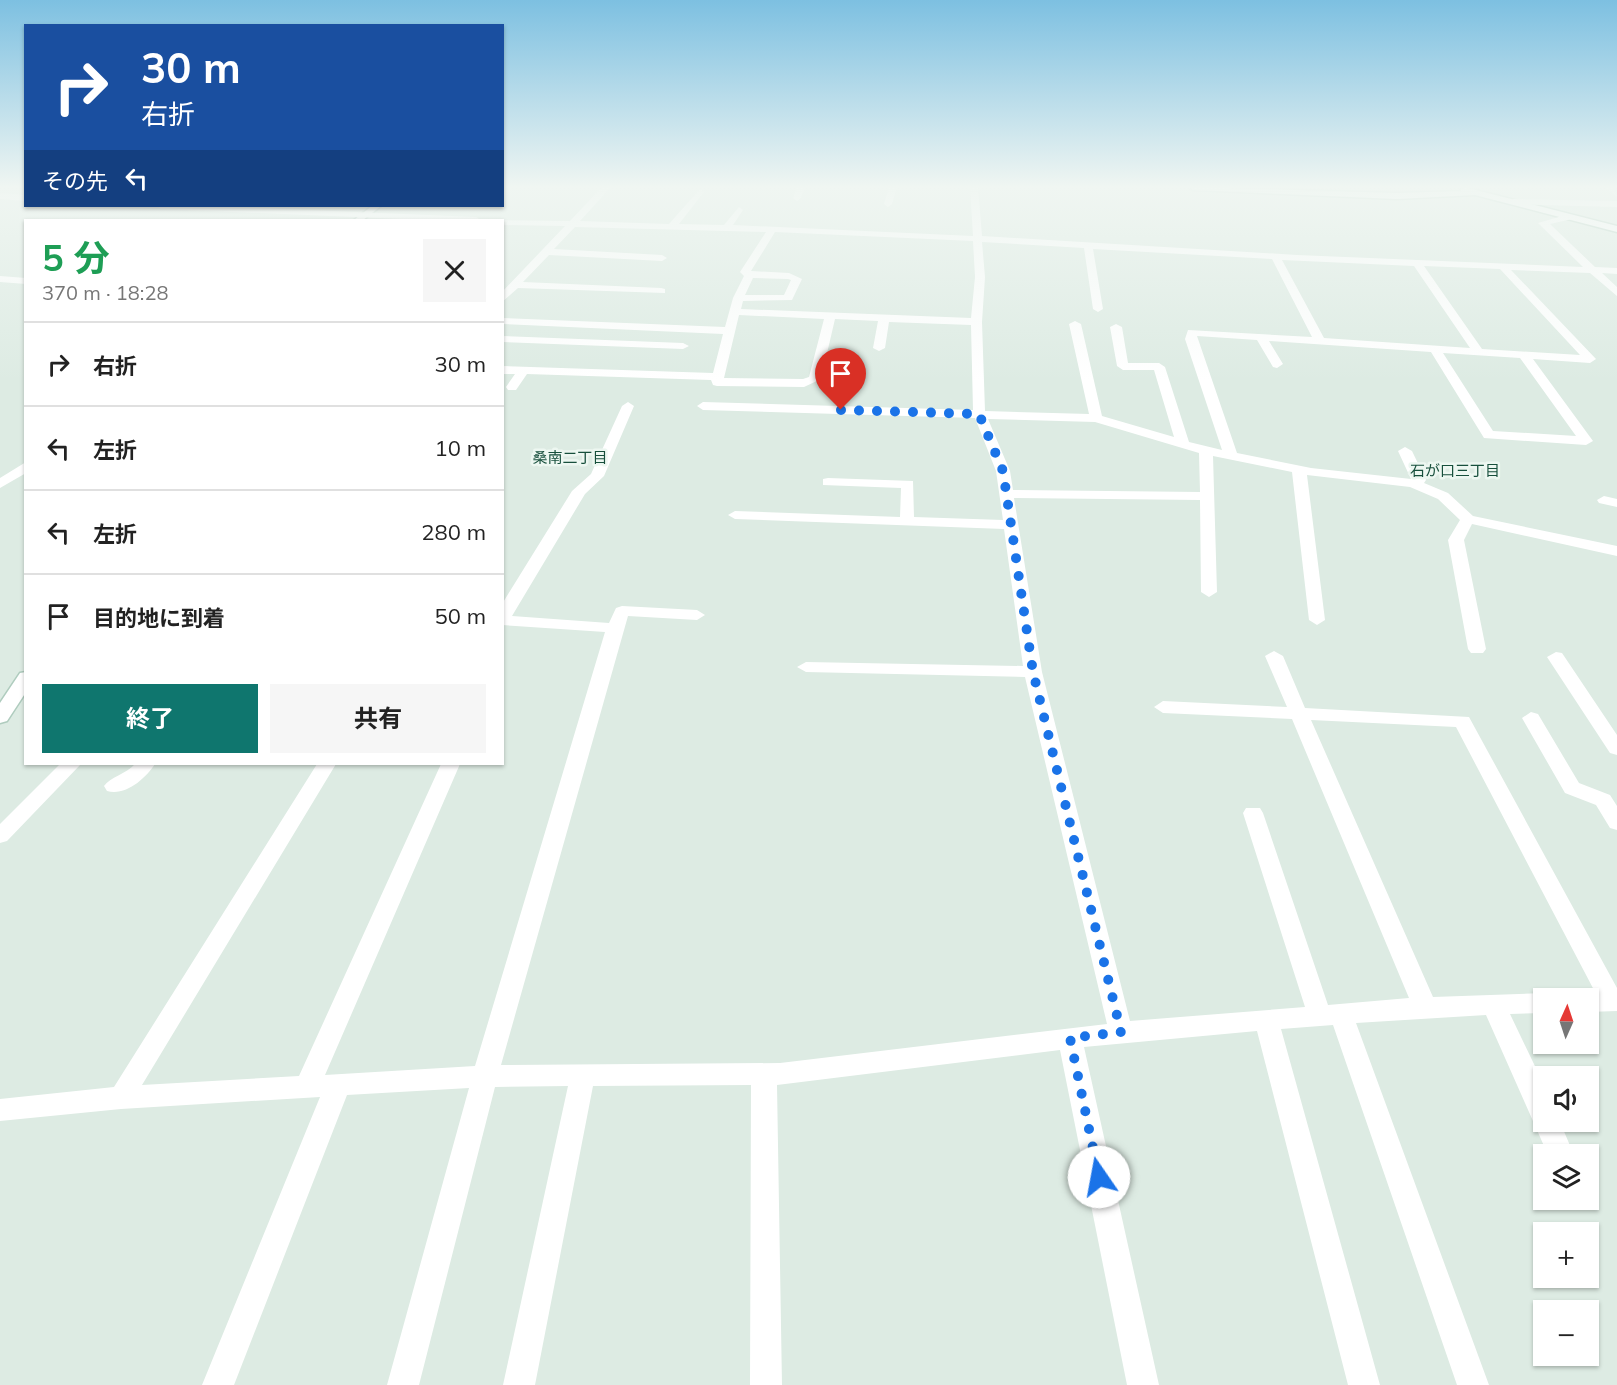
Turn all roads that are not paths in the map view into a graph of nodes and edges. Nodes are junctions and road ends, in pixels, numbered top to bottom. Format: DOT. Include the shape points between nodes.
graph roads {
  1 [pos="546,252"];
  2 [pos="756,252"];
  3 [pos="979,252"];
  4 [pos="1089,252"];
  5 [pos="1193,252"];
  6 [pos="1572,252"];
  7 [pos="1275,256"];
  8 [pos="662,258"];
  9 [pos="1417,262"];
  10 [pos="1502,266"];
  11 [pos="1591,270"];
  12 [pos="1617,271"];
  13 [pos="750,275"];
  14 [pos="0,279"];
  15 [pos="24,280"];
  16 [pos="515,285"];
  17 [pos="661,291"];
  18 [pos="1617,293"];
  19 [pos="504,297"];
  20 [pos="738,298"];
  21 [pos="1098,309"];
  22 [pos="736,312"];
  23 [pos="830,317"];
  24 [pos="884,319"];
  25 [pos="504,321"];
  26 [pos="976,322"];
  27 [pos="1075,324"];
  28 [pos="1116,327"];
  29 [pos="730,331"];
  30 [pos="1260,336"];
  31 [pos="504,339"];
  32 [pos="1319,339"];
  33 [pos="683,346"];
  34 [pos="879,348"];
  35 [pos="1435,350"];
  36 [pos="1479,352"];
  37 [pos="1524,355"];
  38 [pos="1277,364"];
  39 [pos="504,370"];
  40 [pos="523,371"];
  41 [pos="595,374"];
  42 [pos="670,376"];
  43 [pos="718,377"];
  44 [pos="512,387"];
  45 [pos="588,387"];
  46 [pos="664,390"];
  47 [pos="628,406"];
  48 [pos="703,406"];
  49 [pos="979,414"];
  50 [pos="1096,418"];
  51 [pos="1183,446"];
  52 [pos="1206,451"];
  53 [pos="1405,451"];
  54 [pos="1231,456"];
  55 [pos="24,467"];
  56 [pos="1299,470"];
  57 [pos="828,482"];
  58 [pos="1413,483"];
  59 [pos="0,484"];
  60 [pos="1006,494"];
  61 [pos="1207,496"];
  62 [pos="735,515"];
  63 [pos="1468,519"];
  64 [pos="907,522"];
  65 [pos="1010,525"];
  66 [pos="1617,551"];
  67 [pos="1209,592"];
  68 [pos="697,615"];
  69 [pos="504,616"];
  70 [pos="504,619"];
  71 [pos="1317,620"];
  72 [pos="615,628"];
  73 [pos="1477,649"];
  74 [pos="1274,656"];
  75 [pos="1556,657"];
  76 [pos="806,667"];
  77 [pos="1033,672"];
  78 [pos="24,680"];
  79 [pos="1163,707"];
  80 [pos="1299,715"];
  81 [pos="0,717"];
  82 [pos="1531,717"];
  83 [pos="1617,749"];
  84 [pos="70,765"];
  85 [pos="144,765"];
  86 [pos="325,765"];
  87 [pos="450,765"];
  88 [pos="114,786"];
  89 [pos="1610,800"];
  90 [pos="1253,813"];
  91 [pos="1617,823"];
  92 [pos="0,836"];
  93 [pos="1606,1001"];
  94 [pos="1533,1003"];
  95 [pos="1494,1005"];
  96 [pos="1425,1007"];
  97 [pos="1331,1015"];
  98 [pos="1266,1020"];
  99 [pos="1121,1032"];
  100 [pos="1070,1038"];
  101 [pos="764,1074"];
  102 [pos="583,1075"];
  103 [pos="485,1076"];
  104 [pos="338,1085"];
  105 [pos="307,1087"];
  106 [pos="1533,1090"];
  107 [pos="121,1098"];
  108 [pos="0,1110"];
  109 [pos="218,1385"];
  110 [pos="404,1385"];
  111 [pos="519,1385"];
  112 [pos="766,1385"];
  113 [pos="1143,1385"];
  114 [pos="1364,1385"];
  115 [pos="1473,1385"];
  1 -- 8 [label="street"];
  1 -- 16 [label="street"];
  2 -- 13 [label="street" via="745,272"];
  3 -- 26 [label="street"];
  4 -- 21 [label="street"];
  5 -- 7 [label="street"];
  6 -- 11 [label="street"];
  7 -- 9 [label="street"];
  7 -- 32 [label="street"];
  9 -- 10 [label="street"];
  9 -- 36 [label="street"];
  10 -- 11 [label="street"];
  10 -- 37 [label="street" via="1590,359"];
  11 -- 12 [label="street"];
  11 -- 18 [label="street"];
  13 -- 20 [label="street"];
  13 -- 20 [label="street" via="797,279 788,298"];
  14 -- 15 [label="street"];
  16 -- 17 [label="street"];
  16 -- 19 [label="street"];
  20 -- 22 [label="street"];
  22 -- 23 [label="street"];
  22 -- 29 [label="street"];
  23 -- 24 [label="street"];
  23 -- 43 [label="street" via="815,379 804,383 717,382"];
  24 -- 26 [label="street"];
  24 -- 34 [label="street"];
  25 -- 29 [label="street"];
  26 -- 49 [label="street"];
  27 -- 50 [label="street"];
  28 -- 51 [label="street" via="1124,366 1159,367"];
  29 -- 43 [label="street"];
  30 -- 32 [label="street"];
  30 -- 38 [label="street"];
  30 -- 54 [label="street" via="1192,332 1191,339"];
  31 -- 33 [label="street"];
  32 -- 35 [label="street"];
  35 -- 36 [label="street"];
  35 -- 37 [label="street" via="1489,435 1586,441"];
  36 -- 37 [label="street"];
  39 -- 40 [label="street"];
  40 -- 41 [label="street"];
  40 -- 44 [label="street"];
  41 -- 42 [label="street"];
  41 -- 45 [label="street"];
  42 -- 43 [label="street"];
  42 -- 46 [label="street"];
  47 -- 69 [label="street" via="597,476 579,491"];
  48 -- 49 [label="street"];
  49 -- 50 [label="street"];
  49 -- 60 [label="street" via="1003,471"];
  50 -- 51 [label="street"];
  51 -- 52 [label="street"];
  52 -- 54 [label="street"];
  52 -- 61 [label="street"];
  53 -- 58 [label="street" via="1419,480"];
  54 -- 56 [label="street"];
  55 -- 59 [label="street"];
  56 -- 58 [label="street"];
  56 -- 71 [label="street"];
  57 -- 64 [label="street" via="908,484"];
  58 -- 63 [label="street" via="1443,495"];
  60 -- 61 [label="street"];
  60 -- 65 [label="street"];
  61 -- 67 [label="street"];
  62 -- 64 [label="street"];
  63 -- 66 [label="street"];
  63 -- 73 [label="street" via="1456,540"];
  64 -- 65 [label="street"];
  65 -- 77 [label="street"];
  68 -- 72 [label="street" via="622,611"];
  70 -- 72 [label="street"];
  72 -- 103 [label="street"];
  74 -- 80 [label="street"];
  75 -- 83 [label="street"];
  76 -- 77 [label="street"];
  77 -- 99 [label="street"];
  78 -- 81 [label="street"];
  79 -- 80 [label="street"];
  80 -- 93 [label="street" via="1462,721"];
  80 -- 96 [label="street"];
  82 -- 89 [label="street" via="1572,788"];
  84 -- 92 [label="street"];
  85 -- 88 [label="street" via="133,778"];
  86 -- 107 [label="street"];
  87 -- 105 [label="street"];
  89 -- 91 [label="street"];
  90 -- 97 [label="street"];
  94 -- 95 [label="street"];
  95 -- 96 [label="street"];
  95 -- 106 [label="street"];
  96 -- 97 [label="street"];
  97 -- 98 [label="street"];
  97 -- 115 [label="street"];
  98 -- 99 [label="street"];
  98 -- 114 [label="street"];
  99 -- 100 [label="street"];
  100 -- 101 [label="street"];
  100 -- 113 [label="street"];
  101 -- 102 [label="street"];
  101 -- 112 [label="street"];
  102 -- 103 [label="street"];
  102 -- 111 [label="street"];
  103 -- 104 [label="street"];
  103 -- 110 [label="street"];
  104 -- 105 [label="street"];
  104 -- 109 [label="street"];
  105 -- 107 [label="street"];
  107 -- 108 [label="street"];
}
